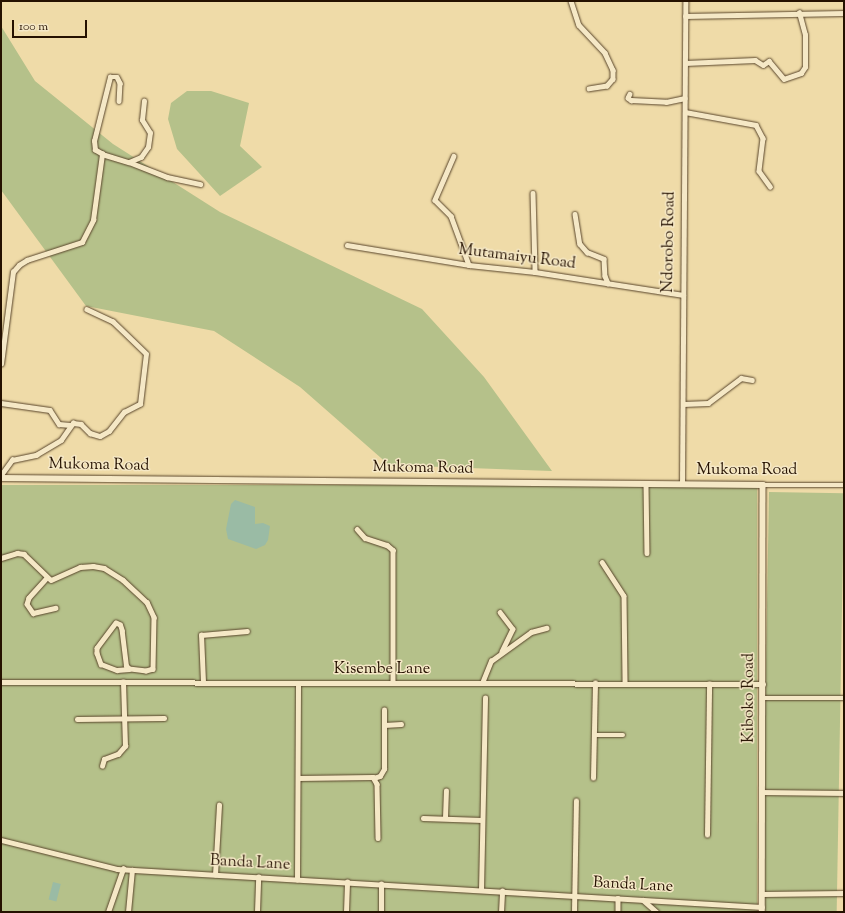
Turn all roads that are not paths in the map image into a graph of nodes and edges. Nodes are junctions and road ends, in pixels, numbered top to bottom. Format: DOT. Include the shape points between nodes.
graph roads {
  1 [pos="570,1"];
  2 [pos="685,1"];
  3 [pos="799,13"];
  4 [pos="844,13"];
  5 [pos="685,16"];
  6 [pos="685,63"];
  7 [pos="589,89"];
  8 [pos="630,94"];
  9 [pos="685,98"];
  10 [pos="119,101"];
  11 [pos="144,101"];
  12 [pos="685,112"];
  13 [pos="102,154"];
  14 [pos="454,156"];
  15 [pos="129,162"];
  16 [pos="200,184"];
  17 [pos="770,186"];
  18 [pos="533,193"];
  19 [pos="575,214"];
  20 [pos="347,245"];
  21 [pos="469,265"];
  22 [pos="535,272"];
  23 [pos="608,283"];
  24 [pos="683,295"];
  25 [pos="87,310"];
  26 [pos="1,364"];
  27 [pos="752,380"];
  28 [pos="1,403"];
  29 [pos="683,404"];
  30 [pos="70,425"];
  31 [pos="1,474"];
  32 [pos="1,478"];
  33 [pos="646,484"];
  34 [pos="682,484"];
  35 [pos="844,484"];
  36 [pos="763,485"];
  37 [pos="357,529"];
  38 [pos="647,553"];
  39 [pos="1,558"];
  40 [pos="602,562"];
  41 [pos="48,578"];
  42 [pos="55,608"];
  43 [pos="500,612"];
  44 [pos="546,628"];
  45 [pos="247,631"];
  46 [pos="501,653"];
  47 [pos="129,670"];
  48 [pos="1,682"];
  49 [pos="124,682"];
  50 [pos="203,682"];
  51 [pos="393,682"];
  52 [pos="482,683"];
  53 [pos="595,683"];
  54 [pos="298,684"];
  55 [pos="625,684"];
  56 [pos="709,684"];
  57 [pos="763,684"];
  58 [pos="485,698"];
  59 [pos="763,698"];
  60 [pos="844,698"];
  61 [pos="384,710"];
  62 [pos="77,718"];
  63 [pos="125,718"];
  64 [pos="164,718"];
  65 [pos="401,724"];
  66 [pos="384,725"];
  67 [pos="594,735"];
  68 [pos="623,735"];
  69 [pos="102,766"];
  70 [pos="298,778"];
  71 [pos="374,778"];
  72 [pos="593,778"];
  73 [pos="446,791"];
  74 [pos="763,792"];
  75 [pos="844,793"];
  76 [pos="576,801"];
  77 [pos="219,805"];
  78 [pos="423,818"];
  79 [pos="445,818"];
  80 [pos="482,820"];
  81 [pos="707,835"];
  82 [pos="378,838"];
  83 [pos="1,840"];
  84 [pos="123,869"];
  85 [pos="132,870"];
  86 [pos="215,874"];
  87 [pos="258,877"];
  88 [pos="297,880"];
  89 [pos="347,882"];
  90 [pos="381,884"];
  91 [pos="481,890"];
  92 [pos="502,891"];
  93 [pos="844,893"];
  94 [pos="762,894"];
  95 [pos="574,896"];
  96 [pos="618,898"];
  97 [pos="643,900"];
  98 [pos="762,909"];
  99 [pos="108,912"];
  100 [pos="128,912"];
  101 [pos="257,912"];
  102 [pos="346,912"];
  103 [pos="381,912"];
  104 [pos="501,912"];
  105 [pos="574,912"];
  106 [pos="618,912"];
  107 [pos="657,912"];
  1 -- 7 [label="street" via="579,25 605,52 613,70 613,80 608,86"];
  2 -- 5 [label="street, Ndorobo Road"];
  3 -- 4 [label="street"];
  3 -- 5 [label="street"];
  3 -- 6 [label="street" via="805,35 805,67 801,74 784,78 769,61 764,65 755,60"];
  5 -- 6 [label="street, Ndorobo Road"];
  6 -- 9 [label="street, Ndorobo Road"];
  8 -- 9 [label="street" via="628,98 631,100 666,102"];
  9 -- 12 [label="street, Ndorobo Road"];
  10 -- 13 [label="street" via="120,83 117,77 110,77 94,141 96,150"];
  11 -- 15 [label="street" via="142,120 150,129 150,140 141,157"];
  12 -- 17 [label="street" via="756,125 763,138 758,171"];
  12 -- 24 [label="street, Ndorobo Road"];
  13 -- 15 [label="street"];
  13 -- 26 [label="street" via="99,164 98,200 88,233 82,242 28,260 13,272"];
  14 -- 21 [label="street" via="435,200 451,216"];
  15 -- 16 [label="street" via="167,177"];
  18 -- 22 [label="street"];
  19 -- 23 [label="street" via="580,244 587,252 604,259"];
  20 -- 21 [label="street, Mutamaiyu Road"];
  21 -- 22 [label="street, Mutamaiyu Road"];
  22 -- 23 [label="street, Mutamaiyu Road"];
  23 -- 24 [label="street, Mutamaiyu Road"];
  24 -- 29 [label="street, Ndorobo Road"];
  25 -- 30 [label="street" via="113,322 146,354 143,388 138,407 124,412 106,434 95,435 77,422"];
  27 -- 29 [label="street" via="741,378 708,403"];
  28 -- 30 [label="street" via="50,410 59,424"];
  29 -- 34 [label="street, Ndorobo Road"];
  30 -- 31 [label="street" via="61,440 29,458 12,460"];
  32 -- 33 [label="street, Mukoma Road"];
  33 -- 34 [label="street, Mukoma Road"];
  33 -- 38 [label="street"];
  34 -- 36 [label="street, Mukoma Road"];
  35 -- 36 [label="street, Mukoma Road"];
  36 -- 57 [label="street, Kiboko Road"];
  37 -- 51 [label="street" via="365,538 387,545 393,550"];
  39 -- 41 [label="street" via="17,553 24,554"];
  40 -- 55 [label="street" via="624,596"];
  41 -- 42 [label="street" via="29,598 27,604 33,613"];
  41 -- 47 [label="street" via="54,580 80,567 104,568 123,580 147,602 154,617 154,666 151,671"];
  43 -- 46 [label="street" via="513,629"];
  44 -- 46 [label="street" via="531,632"];
  45 -- 50 [label="street" via="201,635"];
  46 -- 52 [label="street" via="489,663"];
  47 -- 47 [label="street" via="124,659 122,631 116,623 97,648 98,659 101,664 111,669"];
  48 -- 49 [label="street, Kisembe Lane"];
  49 -- 50 [label="street, Kisembe Lane"];
  49 -- 63 [label="street"];
  50 -- 54 [label="street, Kisembe Lane"];
  51 -- 52 [label="street, Kisembe Lane"];
  51 -- 54 [label="street, Kisembe Lane"];
  52 -- 53 [label="street, Kisembe Lane"];
  53 -- 55 [label="street, Kisembe Lane"];
  53 -- 67 [label="street"];
  54 -- 70 [label="street"];
  55 -- 56 [label="street, Kisembe Lane"];
  56 -- 57 [label="street, Kisembe Lane"];
  56 -- 81 [label="street"];
  57 -- 59 [label="street, Kiboko Road"];
  58 -- 80 [label="street"];
  59 -- 60 [label="street"];
  59 -- 74 [label="street, Kiboko Road"];
  61 -- 66 [label="street"];
  62 -- 63 [label="street"];
  63 -- 64 [label="street"];
  63 -- 69 [label="street" via="125,746 118,754 104,759"];
  65 -- 66 [label="street"];
  66 -- 71 [label="street" via="384,769 380,776"];
  67 -- 68 [label="street"];
  67 -- 72 [label="street"];
  70 -- 71 [label="street" via="367,775"];
  70 -- 88 [label="street"];
  71 -- 82 [label="street"];
  73 -- 79 [label="street"];
  74 -- 75 [label="street"];
  74 -- 94 [label="street, Kiboko Road"];
  76 -- 95 [label="street"];
  77 -- 86 [label="street"];
  78 -- 79 [label="street"];
  79 -- 80 [label="street"];
  80 -- 91 [label="street"];
  83 -- 84 [label="street, Banda Lane"];
  84 -- 85 [label="street, Banda Lane"];
  84 -- 99 [label="street"];
  85 -- 86 [label="street, Banda Lane"];
  85 -- 100 [label="street"];
  86 -- 87 [label="street, Banda Lane"];
  87 -- 88 [label="street, Banda Lane"];
  87 -- 101 [label="street"];
  88 -- 89 [label="street, Banda Lane"];
  89 -- 90 [label="street, Banda Lane"];
  89 -- 102 [label="street"];
  90 -- 91 [label="street, Banda Lane"];
  90 -- 103 [label="street"];
  91 -- 92 [label="street, Banda Lane"];
  92 -- 95 [label="street, Banda Lane"];
  92 -- 104 [label="street"];
  93 -- 94 [label="street"];
  94 -- 98 [label="street, Kiboko Road"];
  95 -- 96 [label="street, Banda Lane"];
  95 -- 105 [label="street"];
  96 -- 97 [label="street, Banda Lane"];
  96 -- 106 [label="street"];
  97 -- 98 [label="street, Banda Lane"];
  97 -- 107 [label="street"];
}
